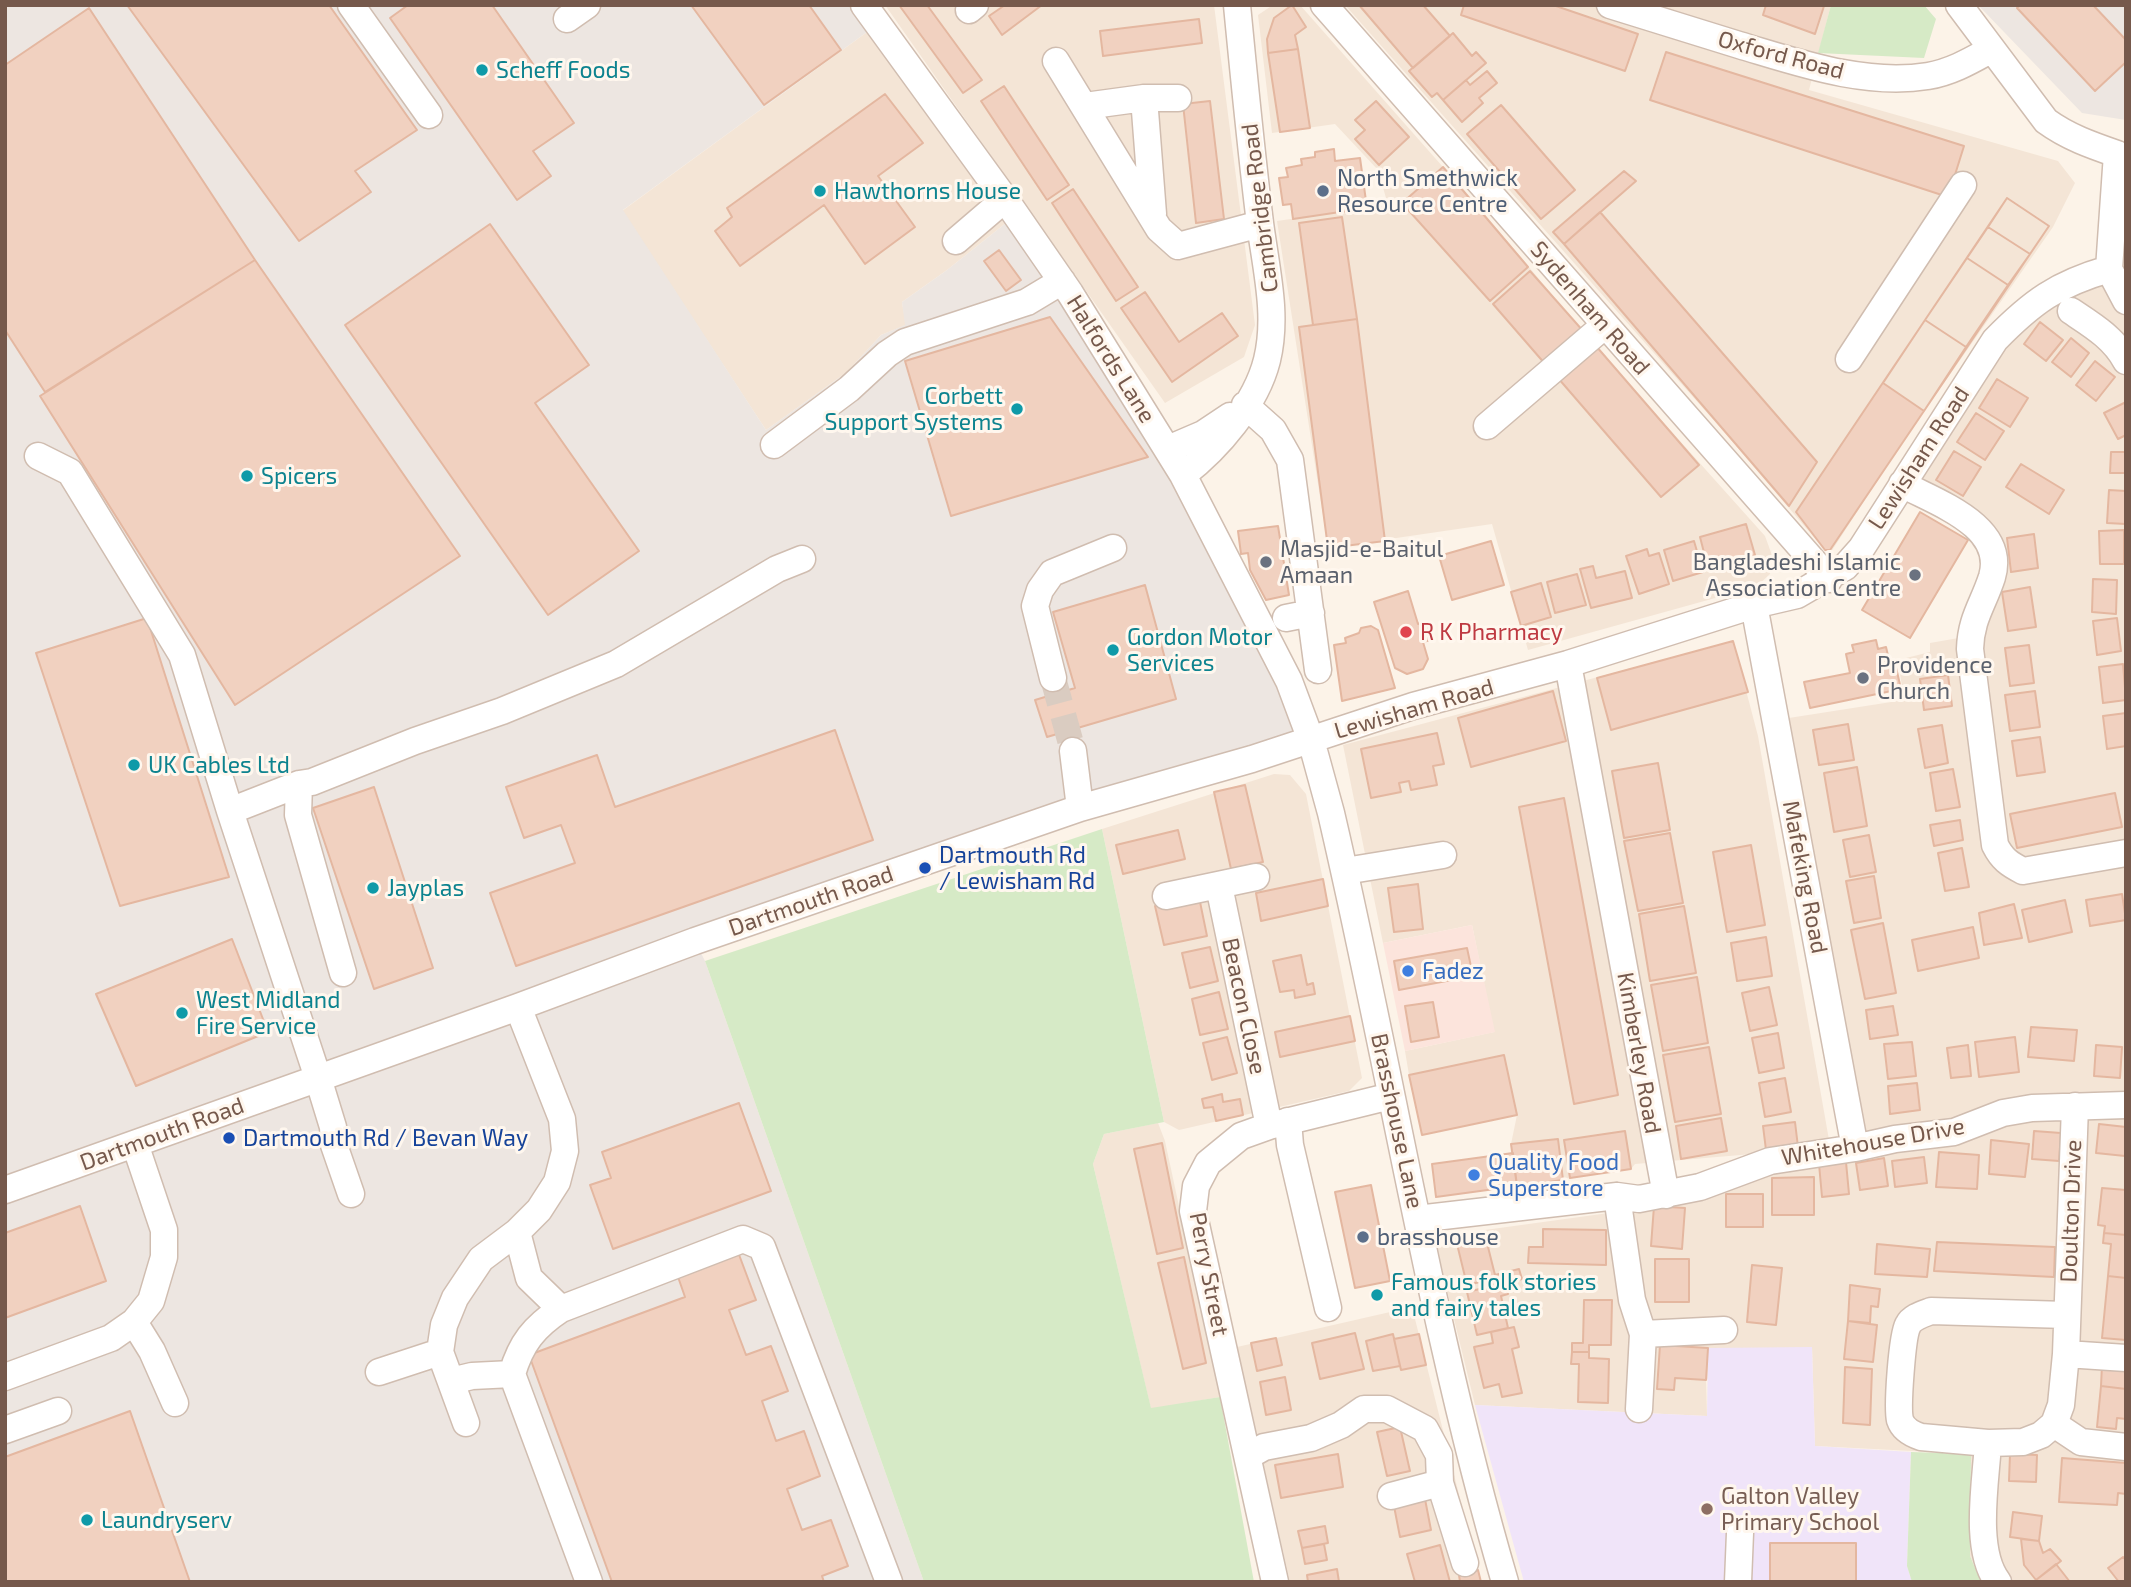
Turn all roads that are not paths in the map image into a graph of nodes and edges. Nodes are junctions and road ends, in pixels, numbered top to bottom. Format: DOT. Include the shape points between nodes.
graph roads {
  1 [pos="351,5"];
  2 [pos="864,5"];
  3 [pos="1237,5"];
  4 [pos="1324,5"];
  5 [pos="1610,5"];
  6 [pos="1959,5"];
  7 [pos="1992,49"];
  8 [pos="1056,61"];
  9 [pos="1144,98"];
  10 [pos="1178,98"];
  11 [pos="1084,106"];
  12 [pos="429,115"];
  13 [pos="2121,153"];
  14 [pos="1963,185"];
  15 [pos="1005,199"];
  16 [pos="1154,219"];
  17 [pos="1260,224"];
  18 [pos="956,241"];
  19 [pos="2109,269"];
  20 [pos="1062,281"];
  21 [pos="2126,301"];
  22 [pos="2071,311"];
  23 [pos="1605,325"];
  24 [pos="1849,359"];
  25 [pos="2126,361"];
  26 [pos="1245,405"];
  27 [pos="1488,426"];
  28 [pos="774,445"];
  29 [pos="1168,449"];
  30 [pos="38,456"];
  31 [pos="1183,475"];
  32 [pos="1902,484"];
  33 [pos="1113,548"];
  34 [pos="802,559"];
  35 [pos="1829,579"];
  36 [pos="1754,605"];
  37 [pos="1568,664"];
  38 [pos="1318,670"];
  39 [pos="1053,678"];
  40 [pos="1311,740"];
  41 [pos="1073,751"];
  42 [pos="299,785"];
  43 [pos="1080,808"];
  44 [pos="230,811"];
  45 [pos="2126,853"];
  46 [pos="1443,855"];
  47 [pos="1345,871"];
  48 [pos="1256,877"];
  49 [pos="1219,886"];
  50 [pos="1166,896"];
  51 [pos="343,973"];
  52 [pos="518,1007"];
  53 [pos="318,1078"];
  54 [pos="1391,1096"];
  55 [pos="2126,1105"];
  56 [pos="2075,1106"];
  57 [pos="1278,1123"];
  58 [pos="135,1144"];
  59 [pos="1855,1148"];
  60 [pos="5,1190"];
  61 [pos="351,1194"];
  62 [pos="1666,1195"];
  63 [pos="1617,1196"];
  64 [pos="1417,1219"];
  65 [pos="516,1232"];
  66 [pos="1328,1308"];
  67 [pos="561,1309"];
  68 [pos="2066,1315"];
  69 [pos="134,1322"];
  70 [pos="1724,1330"];
  71 [pos="1643,1334"];
  72 [pos="440,1352"];
  73 [pos="2066,1354"];
  74 [pos="2126,1358"];
  75 [pos="379,1372"];
  76 [pos="512,1374"];
  77 [pos="5,1377"];
  78 [pos="451,1381"];
  79 [pos="175,1403"];
  80 [pos="1639,1409"];
  81 [pos="58,1411"];
  82 [pos="466,1423"];
  83 [pos="2054,1424"];
  84 [pos="5,1430"];
  85 [pos="1988,1443"];
  86 [pos="2126,1447"];
  87 [pos="1248,1456"];
  88 [pos="1440,1483"];
  89 [pos="1391,1496"];
  90 [pos="1740,1533"];
  91 [pos="1465,1563"];
  92 [pos="589,1582"];
  93 [pos="889,1582"];
  94 [pos="1275,1582"];
  95 [pos="1505,1582"];
  96 [pos="1738,1582"];
  97 [pos="1998,1582"];
  1 -- 12 [label="street"];
  2 -- 15 [label="street, Halfords Lane"];
  3 -- 17 [label="street, Cambridge Road"];
  4 -- 23 [label="street, Sydenham Road"];
  5 -- 7 [label="street, Oxford Road" via="1811,67 1852,75 1928,76 1966,64"];
  6 -- 7 [label="street"];
  7 -- 13 [label="street" via="2046,121 2080,141"];
  8 -- 11 [label="street"];
  9 -- 10 [label="street"];
  9 -- 11 [label="street"];
  9 -- 16 [label="street"];
  11 -- 16 [label="street"];
  13 -- 19 [label="street"];
  14 -- 24 [label="street"];
  15 -- 18 [label="street"];
  15 -- 20 [label="street, Halfords Lane"];
  16 -- 17 [label="street" via="1178,246"];
  17 -- 26 [label="street, Cambridge Road" via="1273,314 1267,360"];
  19 -- 21 [label="street"];
  19 -- 32 [label="street, Lewisham Road" via="2044,295 2013,321 1995,340"];
  20 -- 28 [label="street" via="1027,302 905,342"];
  20 -- 29 [label="street, Halfords Lane"];
  22 -- 25 [label="street" via="2105,334"];
  23 -- 27 [label="street"];
  23 -- 35 [label="street, Sydenham Road"];
  26 -- 29 [label="street, Cambridge Road" via="1203,435"];
  26 -- 31 [label="street, Cambridge Road" via="1222,440"];
  26 -- 38 [label="street" via="1273,430 1290,460 1298,615"];
  29 -- 31 [label="street, Halfords Lane"];
  30 -- 44 [label="street" via="70,472 182,655"];
  31 -- 40 [label="street, Halfords Lane" via="1289,681"];
  32 -- 35 [label="street, Lewisham Road" via="1861,549"];
  32 -- 45 [label="street" via="1964,518 1990,543 1992,576 1975,614 1969,649 1995,845 2001,857 2023,871"];
  33 -- 39 [label="street" via="1052,573 1040,590 1035,606"];
  34 -- 42 [label="street" via="777,569 616,664"];
  35 -- 36 [label="street, Lewisham Road" via="1797,595"];
  36 -- 37 [label="street, Lewisham Road"];
  36 -- 59 [label="street, Mafeking Road"];
  37 -- 40 [label="street, Lewisham Road" via="1413,706"];
  37 -- 62 [label="street, Kimberley Road"];
  40 -- 43 [label="street, Dartmouth Road"];
  40 -- 47 [label="street, Brasshouse Lane"];
  41 -- 43 [label="street"];
  42 -- 44 [label="street"];
  42 -- 51 [label="street" via="298,815"];
  43 -- 52 [label="street, Dartmouth Road"];
  44 -- 53 [label="street"];
  46 -- 47 [label="street"];
  47 -- 54 [label="street, Brasshouse Lane"];
  48 -- 49 [label="street"];
  49 -- 50 [label="street"];
  49 -- 57 [label="street, Beacon Close"];
  52 -- 53 [label="street, Dartmouth Road"];
  52 -- 65 [label="street" via="562,1119 565,1152 557,1182 539,1210"];
  53 -- 58 [label="street, Dartmouth Road"];
  53 -- 61 [label="street"];
  54 -- 57 [label="street, Perry Street"];
  54 -- 64 [label="street, Brasshouse Lane"];
  55 -- 56 [label="street, Whitehouse Drive"];
  56 -- 59 [label="street, Whitehouse Drive" via="2003,1113 1954,1132"];
  56 -- 68 [label="street, Doulton Drive"];
  57 -- 66 [label="street, Beacon Close" via="1290,1145"];
  57 -- 87 [label="street, Perry Street" via="1241,1136 1208,1163 1196,1186 1193,1211"];
  58 -- 60 [label="street, Dartmouth Road"];
  58 -- 69 [label="street" via="164,1230 164,1257 151,1301"];
  59 -- 62 [label="street, Whitehouse Drive" via="1770,1161"];
  62 -- 63 [label="street"];
  63 -- 64 [label="street"];
  63 -- 71 [label="street" via="1632,1300"];
  64 -- 95 [label="street, Brasshouse Lane"];
  65 -- 67 [label="street" via="529,1278"];
  65 -- 72 [label="street" via="481,1259 455,1298"];
  67 -- 76 [label="street" via="528,1338"];
  67 -- 93 [label="street" via="743,1239 762,1247"];
  68 -- 73 [label="street, Doulton Drive"];
  68 -- 85 [label="street, Doulton Drive" via="1931,1311 1908,1324 1903,1340 1901,1422 1921,1437"];
  69 -- 77 [label="street" via="111,1338"];
  69 -- 79 [label="street"];
  70 -- 71 [label="street"];
  71 -- 80 [label="street"];
  72 -- 75 [label="street"];
  72 -- 78 [label="street"];
  73 -- 74 [label="street"];
  73 -- 83 [label="street, Doulton Drive" via="2061,1405"];
  76 -- 78 [label="street"];
  76 -- 92 [label="street"];
  78 -- 82 [label="street"];
  81 -- 84 [label="street"];
  83 -- 85 [label="street, Doulton Drive" via="2023,1442"];
  83 -- 86 [label="street" via="2081,1443"];
  85 -- 97 [label="street" via="1984,1541"];
  87 -- 88 [label="street" via="1264,1447 1311,1438 1364,1409 1387,1409 1425,1429 1439,1455"];
  87 -- 94 [label="street, Perry Street"];
  88 -- 89 [label="street"];
  88 -- 91 [label="street"];
  90 -- 96 [label="street"];
}
